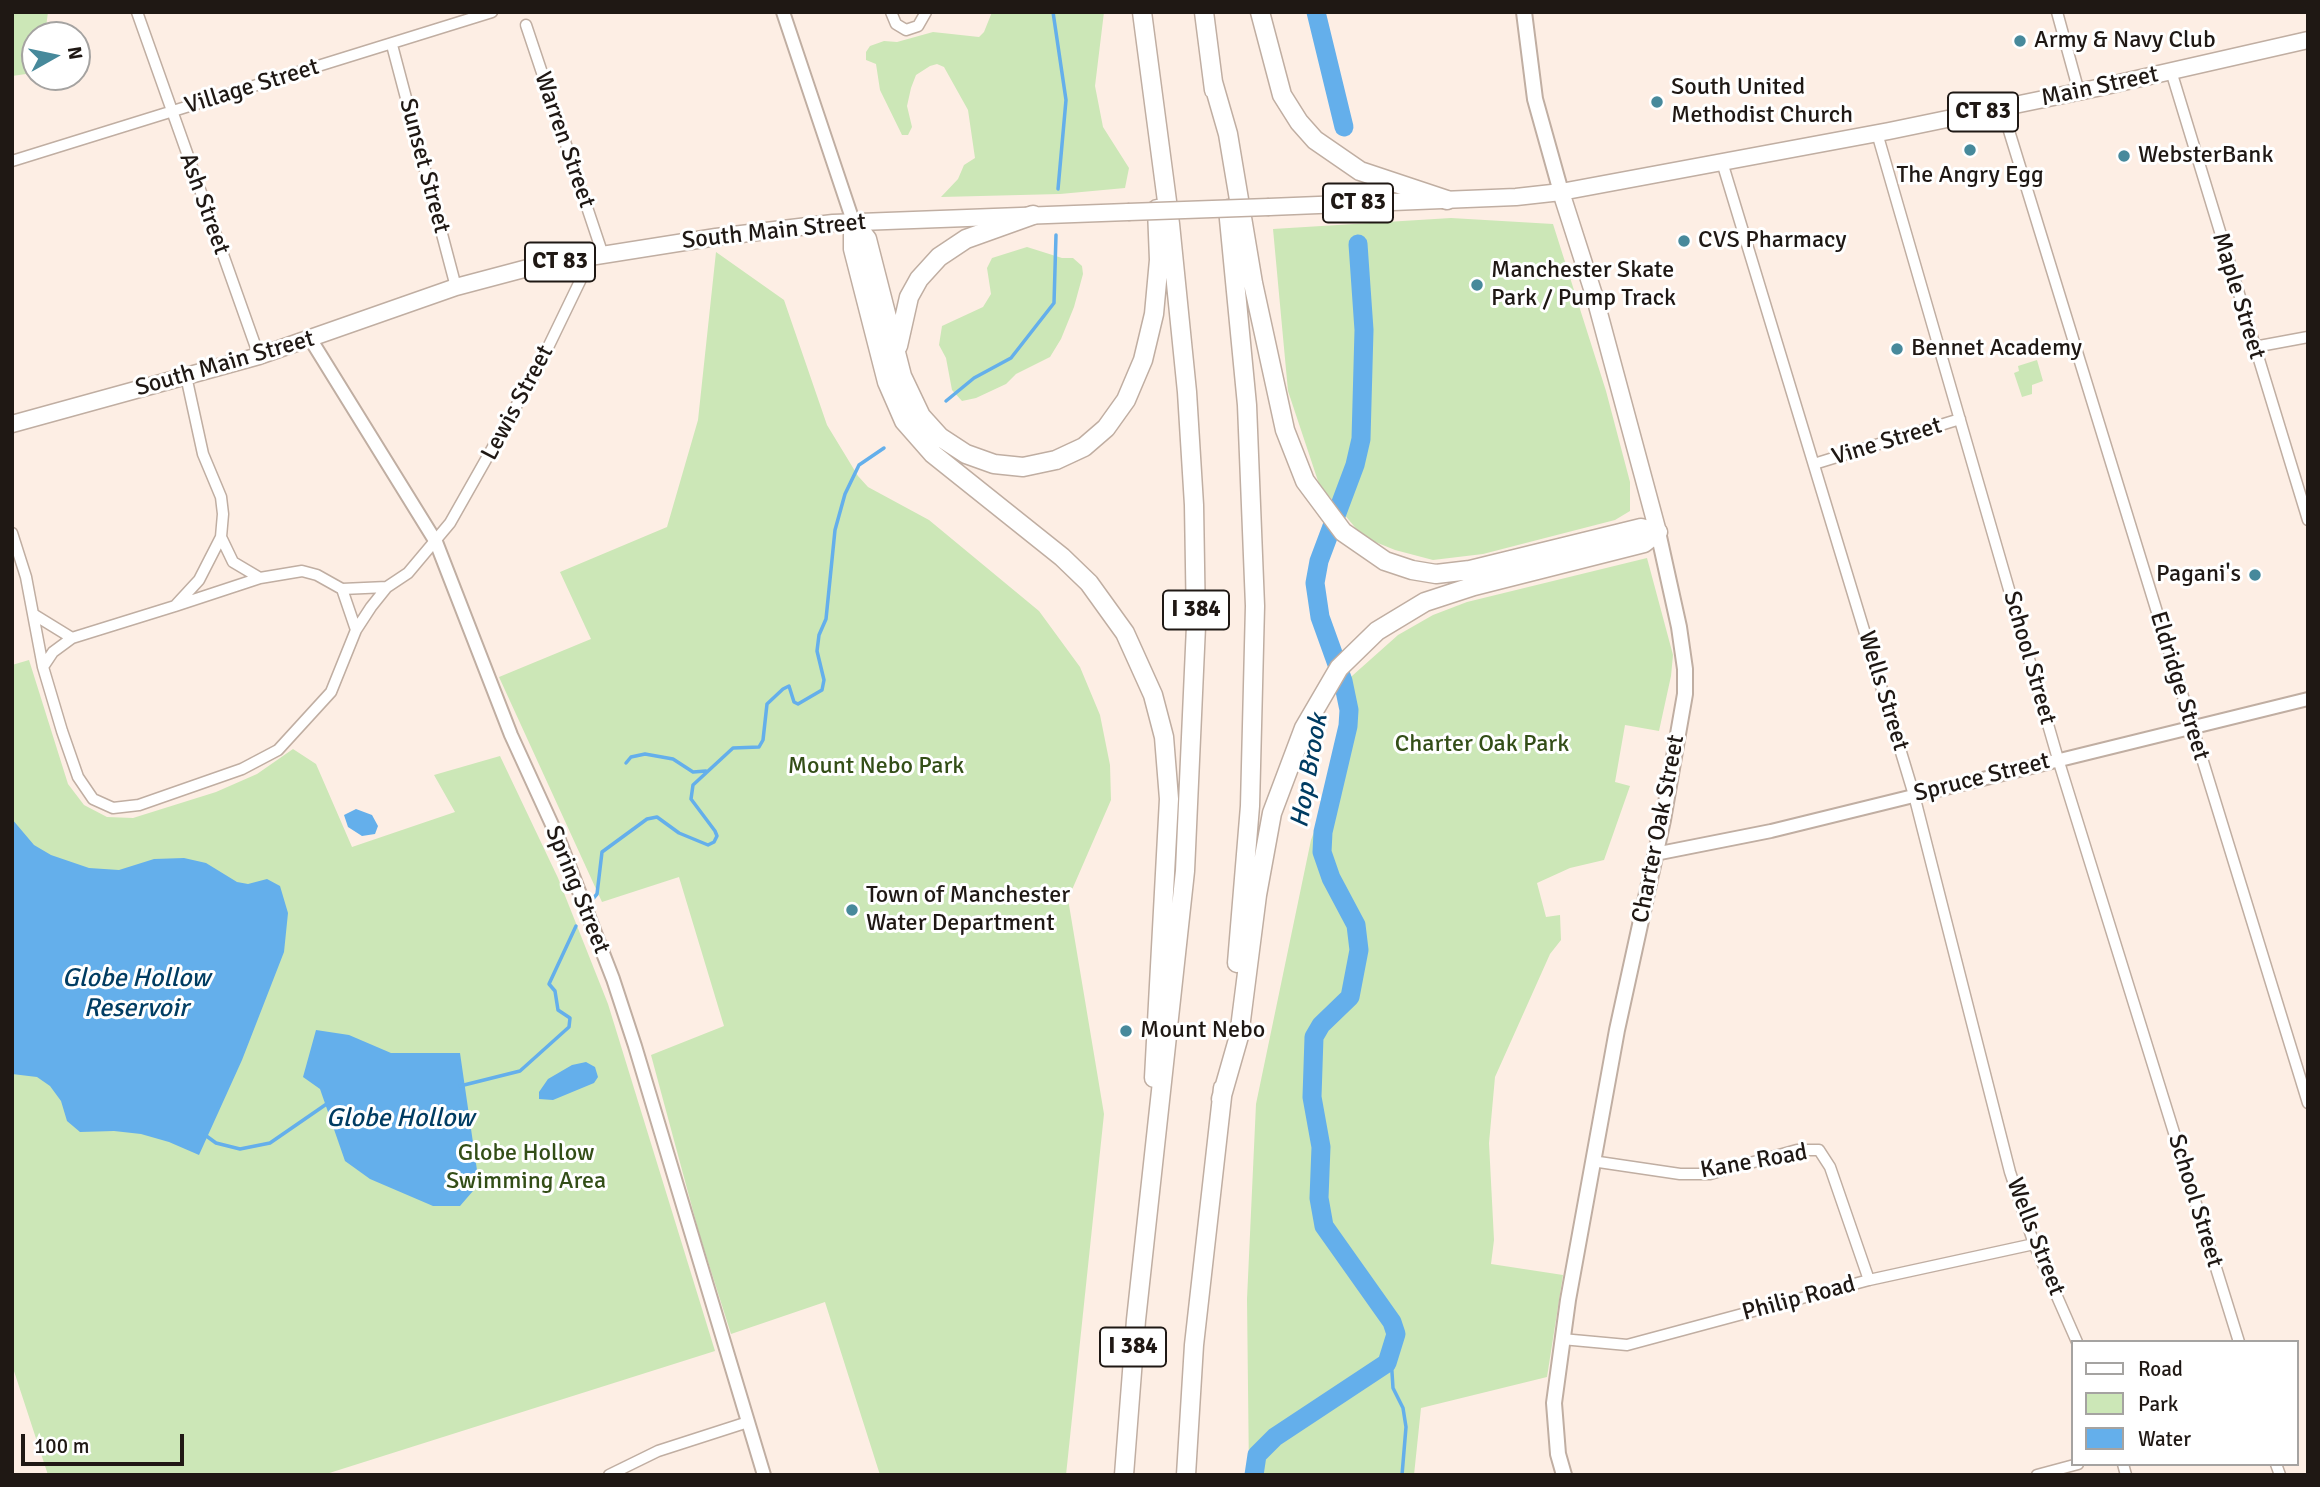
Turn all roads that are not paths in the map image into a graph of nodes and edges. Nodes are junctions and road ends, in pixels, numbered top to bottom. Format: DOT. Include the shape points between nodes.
graph roads {
  1 [pos="136,12"];
  2 [pos="492,12"];
  3 [pos="783,12"];
  4 [pos="891,12"];
  5 [pos="926,12"];
  6 [pos="1142,12"];
  7 [pos="1204,12"];
  8 [pos="1260,12"];
  9 [pos="1524,12"];
  10 [pos="2057,12"];
  11 [pos="526,26"];
  12 [pos="2308,40"];
  13 [pos="392,45"];
  14 [pos="2171,71"];
  15 [pos="1213,82"];
  16 [pos="2079,92"];
  17 [pos="1154,100"];
  18 [pos="2002,108"];
  19 [pos="171,111"];
  20 [pos="1877,133"];
  21 [pos="12,161"];
  22 [pos="1722,162"];
  23 [pos="1562,192"];
  24 [pos="1447,200"];
  25 [pos="1033,215"];
  26 [pos="853,221"];
  27 [pos="603,255"];
  28 [pos="585,258"];
  29 [pos="456,287"];
  30 [pos="2308,337"];
  31 [pos="311,340"];
  32 [pos="2254,347"];
  33 [pos="259,356"];
  34 [pos="899,367"];
  35 [pos="186,376"];
  36 [pos="1960,419"];
  37 [pos="12,425"];
  38 [pos="1814,464"];
  39 [pos="2308,520"];
  40 [pos="1658,532"];
  41 [pos="12,533"];
  42 [pos="221,537"];
  43 [pos="436,542"];
  44 [pos="260,578"];
  45 [pos="387,587"];
  46 [pos="342,589"];
  47 [pos="175,606"];
  48 [pos="33,614"];
  49 [pos="356,630"];
  50 [pos="72,638"];
  51 [pos="43,667"];
  52 [pos="2308,699"];
  53 [pos="2191,727"];
  54 [pos="2058,759"];
  55 [pos="1914,795"];
  56 [pos="1655,854"];
  57 [pos="1221,1099"];
  58 [pos="2308,1103"];
  59 [pos="1158,1122"];
  60 [pos="1592,1161"];
  61 [pos="2035,1244"];
  62 [pos="1869,1280"];
  63 [pos="1562,1339"];
  64 [pos="2076,1340"];
  65 [pos="2238,1340"];
  66 [pos="748,1422"];
  67 [pos="2072,1466"];
  68 [pos="609,1475"];
  69 [pos="764,1475"];
  70 [pos="1124,1475"];
  71 [pos="1186,1475"];
  72 [pos="1564,1475"];
  73 [pos="2037,1475"];
  1 -- 19 [label="street, Ash Street"];
  2 -- 13 [label="street, Village Street"];
  3 -- 26 [label="street"];
  4 -- 5 [label="street" via="896,24 906,30 918,26"];
  6 -- 17 [label="highway, I 384"];
  7 -- 15 [label="highway, I 384"];
  8 -- 24 [label="highway" via="1282,95 1315,140 1360,171"];
  9 -- 23 [label="main road" via="1535,99"];
  10 -- 16 [label="street"];
  11 -- 27 [label="street, Warren Street"];
  12 -- 14 [label="main road, Main Street / CT 83"];
  13 -- 19 [label="street, Village Street"];
  13 -- 29 [label="street, Sunset Street"];
  14 -- 16 [label="main road, Main Street / CT 83"];
  14 -- 32 [label="street, Maple Street"];
  15 -- 40 [label="highway" via="1231,150 1253,283 1285,430 1299,470 1322,507 1351,539 1404,568 1446,573 1641,528"];
  15 -- 57 [label="highway, I 384" via="1245,382 1255,606 1247,850"];
  16 -- 18 [label="main road, Main Street / CT 83"];
  17 -- 34 [label="highway" via="1159,242 1154,314 1135,382 1106,428 1084,447 1048,463 1023,467 985,461 957,449 929,426 910,397"];
  17 -- 59 [label="highway, I 384" via="1184,355 1196,577 1188,832"];
  18 -- 20 [label="main road, Main Street / CT 83"];
  18 -- 53 [label="street, Eldridge Street"];
  19 -- 21 [label="street, Village Street"];
  19 -- 33 [label="street, Ash Street"];
  20 -- 22 [label="main road, Main Street / CT 83"];
  20 -- 36 [label="street, School Street"];
  22 -- 23 [label="main road, Main Street / CT 83"];
  22 -- 38 [label="street, Wells Street"];
  23 -- 24 [label="main road, South Main Street / CT 83"];
  23 -- 40 [label="main road, Charter Oak Street"];
  24 -- 25 [label="main road, South Main Street / CT 83, bridge"];
  25 -- 26 [label="main road, South Main Street / CT 83"];
  25 -- 34 [label="highway" via="967,239 931,265 904,310"];
  26 -- 27 [label="main road, South Main Street / CT 83"];
  26 -- 34 [label="highway" via="867,239"];
  26 -- 59 [label="highway" via="852,244 887,382 904,421 933,454 1089,583 1125,633 1153,695 1164,737 1168,781 1164,924 1153,1065"];
  27 -- 28 [label="main road, South Main Street / CT 83"];
  28 -- 29 [label="main road, South Main Street / CT 83"];
  28 -- 43 [label="street, Lewis Street" via="582,277 517,408"];
  29 -- 31 [label="main road, South Main Street / CT 83"];
  30 -- 32 [label="street"];
  31 -- 33 [label="main road, South Main Street / CT 83"];
  31 -- 43 [label="street, Spring Street"];
  32 -- 39 [label="street, Maple Street"];
  33 -- 35 [label="main road, South Main Street / CT 83"];
  35 -- 37 [label="main road, South Main Street / CT 83"];
  35 -- 42 [label="street" via="202,454 221,497"];
  36 -- 38 [label="street, Vine Street"];
  36 -- 54 [label="street, School Street"];
  38 -- 55 [label="street, Wells Street"];
  40 -- 56 [label="main road, Charter Oak Street" via="1686,676"];
  40 -- 57 [label="highway" via="1644,543 1436,598 1396,618 1355,650 1327,685 1295,746 1272,814 1239,1036"];
  41 -- 48 [label="street, Lewis Street"];
  42 -- 44 [label="street" via="233,562"];
  42 -- 47 [label="street" via="199,580"];
  43 -- 45 [label="street, Lewis Street" via="408,573"];
  43 -- 66 [label="street, Spring Street" via="613,979"];
  44 -- 46 [label="street" via="302,571"];
  44 -- 47 [label="street"];
  45 -- 46 [label="street"];
  45 -- 49 [label="street, Lewis Street"];
  46 -- 49 [label="street"];
  47 -- 50 [label="street"];
  48 -- 50 [label="street"];
  48 -- 51 [label="street, Lewis Street"];
  49 -- 51 [label="street, Lewis Street" via="331,692 278,750 199,786 139,805 113,808 93,799 78,778"];
  50 -- 51 [label="street" via="53,652"];
  52 -- 53 [label="street, Spruce Street"];
  53 -- 54 [label="street, Spruce Street"];
  53 -- 58 [label="street, Eldridge Street"];
  54 -- 55 [label="street, Spruce Street"];
  54 -- 65 [label="street, School Street"];
  55 -- 56 [label="street, Spruce Street"];
  55 -- 61 [label="street, Wells Street" via="2010,1172"];
  56 -- 60 [label="main road, Charter Oak Street"];
  57 -- 71 [label="highway, I 384" via="1194,1345"];
  59 -- 70 [label="highway, I 384"];
  60 -- 62 [label="street, Kane Road" via="1710,1174 1797,1150 1819,1150 1830,1167"];
  60 -- 63 [label="main road, Charter Oak Street"];
  61 -- 62 [label="street, Philip Road"];
  61 -- 64 [label="street, Wells Street"];
  62 -- 63 [label="street, Philip Road" via="1627,1345"];
  63 -- 72 [label="main road, Charter Oak Street" via="1554,1403"];
  66 -- 68 [label="street" via="657,1451"];
  66 -- 69 [label="street, Spring Street"];
  67 -- 73 [label="street"];
}
